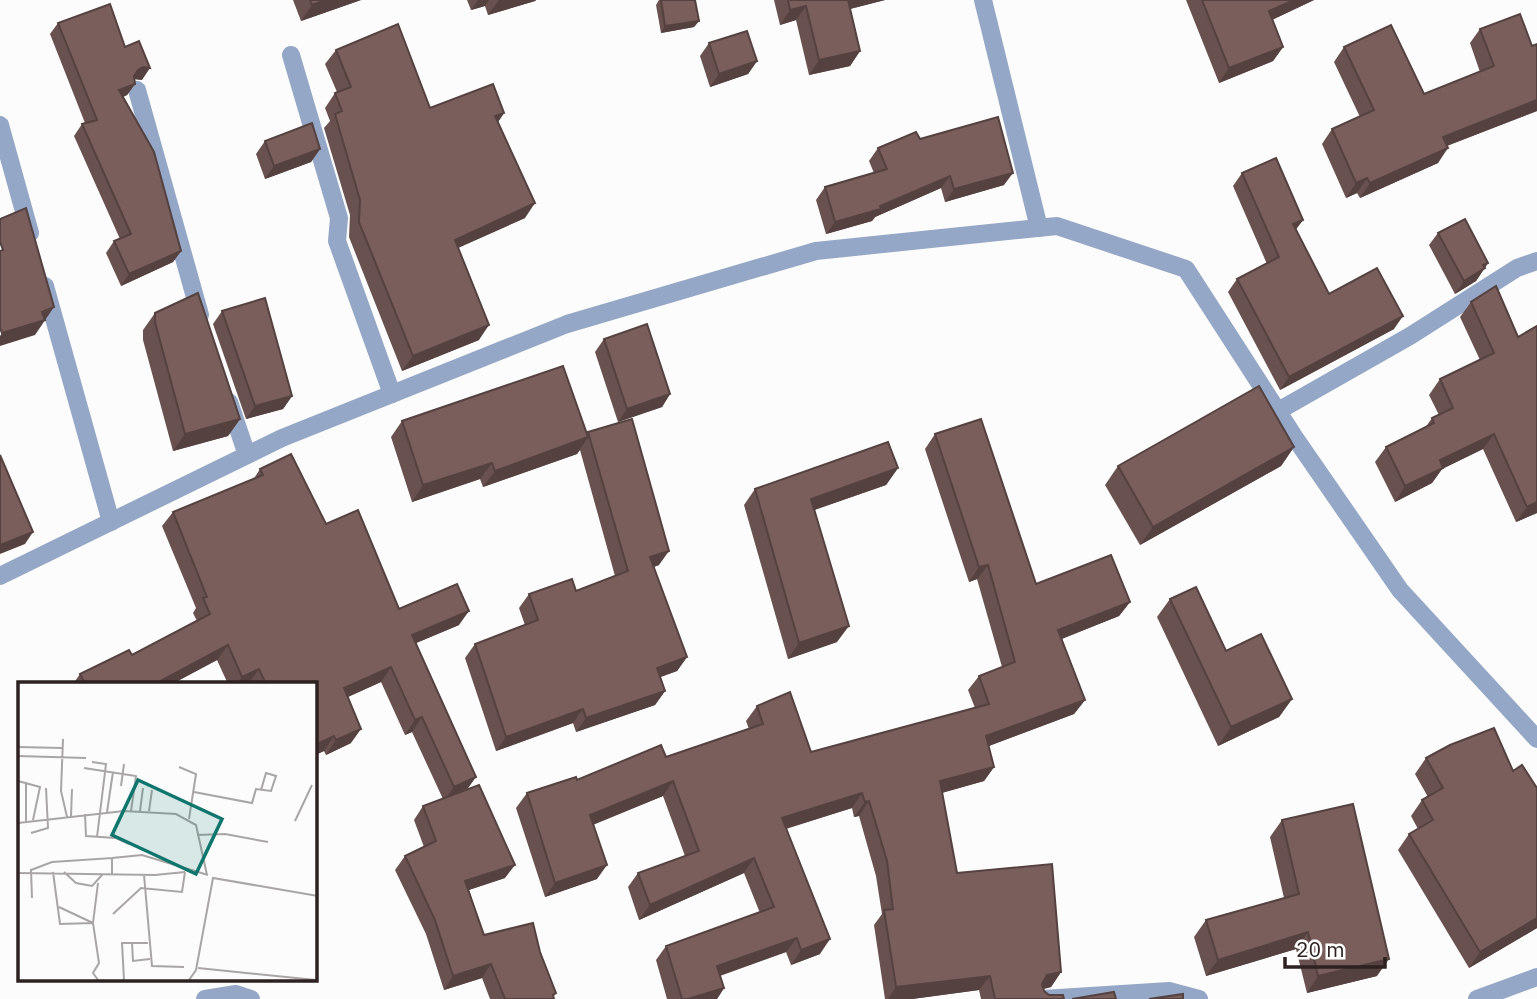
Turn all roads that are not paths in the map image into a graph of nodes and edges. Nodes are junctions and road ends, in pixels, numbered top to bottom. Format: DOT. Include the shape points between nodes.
graph roads {
  1 [pos="983,0"];
  2 [pos="291,55"];
  3 [pos="137,90"];
  4 [pos="0,125"];
  5 [pos="1040,228"];
  6 [pos="34,246"];
  7 [pos="1537,261"];
  8 [pos="41,273"];
  9 [pos="202,326"];
  10 [pos="225,390"];
  11 [pos="392,394"];
  12 [pos="1278,411"];
  13 [pos="247,454"];
  14 [pos="111,522"];
  15 [pos="0,576"];
  16 [pos="1537,739"];
  17 [pos="1537,977"];
  18 [pos="205,999"];
  19 [pos="251,999"];
  20 [pos="1043,999"];
  21 [pos="1199,999"];
  22 [pos="1477,999"];
  1 -- 5 [label="street"];
  2 -- 11 [label="street" via="339,218 337,241"];
  3 -- 9 [label="street"];
  4 -- 6 [label="street"];
  5 -- 11 [label="street" via="816,251 567,324"];
  5 -- 12 [label="street" via="1057,226 1186,269"];
  7 -- 12 [label="street" via="1517,268"];
  8 -- 14 [label="street"];
  10 -- 13 [label="street"];
  11 -- 13 [label="street"];
  12 -- 16 [label="street" via="1400,590"];
  13 -- 14 [label="street"];
  14 -- 15 [label="street"];
  17 -- 22 [label="street"];
  18 -- 19 [label="street" via="236,993"];
  20 -- 21 [label="street" via="1169,991"];
}
